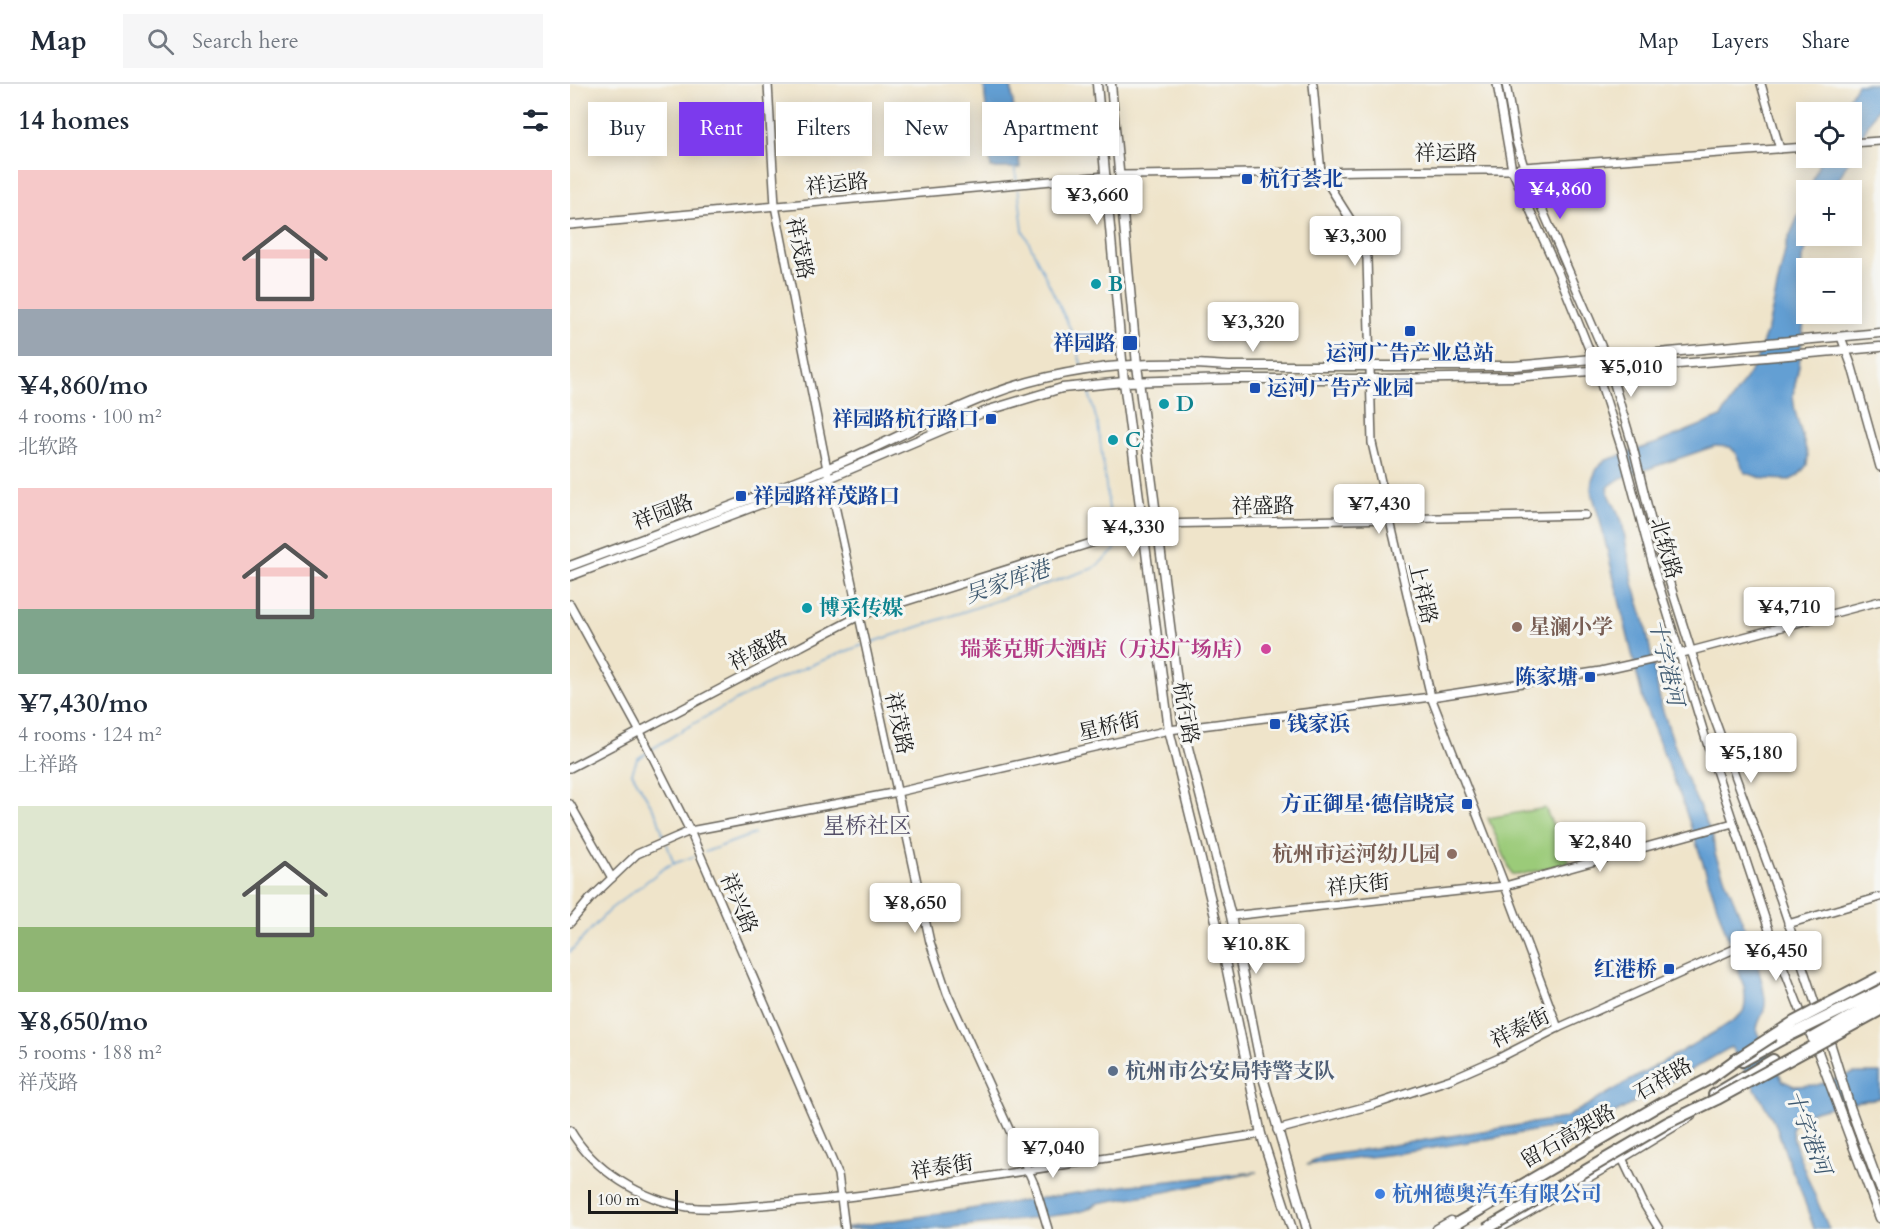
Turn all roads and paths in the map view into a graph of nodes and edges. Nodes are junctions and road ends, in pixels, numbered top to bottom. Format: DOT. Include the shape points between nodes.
graph roads {
  1 [pos="768,84"];
  2 [pos="1097,84"];
  3 [pos="1111,84"];
  4 [pos="1313,84"];
  5 [pos="1497,84"];
  6 [pos="1506,84"];
  7 [pos="1761,84"];
  8 [pos="1880,141"];
  9 [pos="1862,142"];
  10 [pos="1796,148"];
  11 [pos="1779,149"];
  12 [pos="1524,167"];
  13 [pos="1512,170"];
  14 [pos="1321,173"];
  15 [pos="1121,175"];
  16 [pos="1106,176"];
  17 [pos="775,206"];
  18 [pos="570,225"];
  19 [pos="1880,333"];
  20 [pos="1841,337"];
  21 [pos="1880,346"];
  22 [pos="1846,350"];
  23 [pos="1606,357"];
  24 [pos="1593,358"];
  25 [pos="1137,365"];
  26 [pos="1123,366"];
  27 [pos="1369,366"];
  28 [pos="1609,369"];
  29 [pos="1597,370"];
  30 [pos="1370,379"];
  31 [pos="1124,382"];
  32 [pos="1139,382"];
  33 [pos="1880,467"];
  34 [pos="828,473"];
  35 [pos="1585,515"];
  36 [pos="1388,519"];
  37 [pos="1157,525"];
  38 [pos="1142,527"];
  39 [pos="570,566"];
  40 [pos="570,576"];
  41 [pos="1880,601"];
  42 [pos="570,603"];
  43 [pos="859,616"];
  44 [pos="1691,651"];
  45 [pos="1680,653"];
  46 [pos="1431,697"];
  47 [pos="1183,728"];
  48 [pos="639,730"];
  49 [pos="1169,730"];
  50 [pos="570,768"];
  51 [pos="898,792"];
  52 [pos="570,804"];
  53 [pos="1733,823"];
  54 [pos="690,831"];
  55 [pos="612,878"];
  56 [pos="1505,886"];
  57 [pos="1880,897"];
  58 [pos="1231,916"];
  59 [pos="570,923"];
  60 [pos="1788,924"];
  61 [pos="1770,933"];
  62 [pos="1880,977"];
  63 [pos="1880,984"];
  64 [pos="1880,991"];
  65 [pos="1880,1000"];
  66 [pos="1880,1005"];
  67 [pos="1880,1010"];
  68 [pos="1819,1015"];
  69 [pos="1804,1022"];
  70 [pos="1558,1028"];
  71 [pos="1827,1033"];
  72 [pos="1814,1041"];
  73 [pos="1709,1079"];
  74 [pos="1667,1124"];
  75 [pos="570,1130"];
  76 [pos="1277,1130"];
  77 [pos="1261,1134"];
  78 [pos="1622,1158"];
  79 [pos="1027,1170"];
  80 [pos="1880,1188"];
  81 [pos="842,1199"];
  82 [pos="1880,1218"];
  83 [pos="845,1229"];
  84 [pos="1048,1229"];
  85 [pos="1292,1229"];
  86 [pos="1307,1229"];
  87 [pos="1437,1229"];
  88 [pos="1447,1229"];
  89 [pos="1486,1229"];
  90 [pos="1498,1229"];
  91 [pos="1659,1229"];
  1 -- 17 [label="street, 祥茂路"];
  2 -- 16 [label="main road, 杭行路"];
  3 -- 15 [label="main road, 杭行路"];
  4 -- 14 [label="street, 上祥路"];
  5 -- 13 [label="street, 北软路"];
  6 -- 12 [label="street, 北软路"];
  7 -- 11 [label="street"];
  8 -- 9 [label="street"];
  10 -- 11 [label="street, 祥运路"];
  11 -- 12 [label="street, 祥运路"];
  12 -- 13 [label="street, 祥运路"];
  12 -- 23 [label="street, 北软路"];
  13 -- 14 [label="street, 祥运路"];
  13 -- 24 [label="street, 北软路"];
  14 -- 15 [label="street, 祥运路"];
  14 -- 27 [label="street, 上祥路" via="1352,222 1367,258"];
  15 -- 25 [label="main road, 杭行路"];
  16 -- 17 [label="street, 祥运路"];
  16 -- 26 [label="main road, 杭行路"];
  17 -- 18 [label="street, 祥运路"];
  17 -- 34 [label="street, 祥茂路"];
  19 -- 20 [label="main road"];
  20 -- 22 [label="street"];
  20 -- 23 [label="main road, 祥园路"];
  21 -- 22 [label="main road"];
  22 -- 28 [label="main road, 祥园路"];
  22 -- 33 [label="street"];
  23 -- 24 [label="main road, 祥园路"];
  23 -- 28 [label="street, 北软路"];
  24 -- 27 [label="main road, 祥园路" via="1471,367"];
  24 -- 29 [label="street, 北软路"];
  25 -- 26 [label="main road, 祥园路"];
  25 -- 27 [label="main road, 祥园路"];
  25 -- 32 [label="main road, 杭行路"];
  26 -- 31 [label="main road, 杭行路"];
  26 -- 34 [label="main road, 祥园路" via="1065,374 994,393"];
  27 -- 30 [label="street, 上祥路"];
  28 -- 29 [label="main road, 祥园路"];
  28 -- 44 [label="street, 北软路"];
  29 -- 30 [label="main road, 祥园路"];
  29 -- 45 [label="street, 北软路"];
  30 -- 32 [label="main road, 祥园路"];
  30 -- 36 [label="street, 上祥路" via="1372,443"];
  31 -- 32 [label="main road, 祥园路"];
  31 -- 34 [label="main road, 祥园路" via="1062,388 1012,403"];
  31 -- 38 [label="main road, 杭行路"];
  32 -- 37 [label="main road, 杭行路"];
  34 -- 39 [label="main road, 祥园路"];
  34 -- 40 [label="main road, 祥园路"];
  34 -- 43 [label="street, 祥茂路"];
  35 -- 36 [label="street, 祥盛路"];
  36 -- 37 [label="street, 祥盛路"];
  36 -- 46 [label="street, 上祥路"];
  37 -- 47 [label="main road, 杭行路"];
  38 -- 43 [label="street, 祥盛路"];
  38 -- 49 [label="main road, 杭行路"];
  41 -- 44 [label="street, 星桥街"];
  42 -- 48 [label="street, 祥兴路"];
  43 -- 48 [label="street, 祥盛路"];
  43 -- 51 [label="street, 祥茂路"];
  44 -- 45 [label="street, 星桥街"];
  44 -- 60 [label="street, 北软路"];
  45 -- 46 [label="street, 星桥街" via="1601,671"];
  45 -- 53 [label="street, 北软路"];
  46 -- 47 [label="street, 星桥街"];
  46 -- 56 [label="street, 上祥路"];
  47 -- 49 [label="street, 星桥街"];
  47 -- 58 [label="main road, 杭行路"];
  48 -- 50 [label="street, 祥盛路"];
  48 -- 54 [label="street, 祥兴路"];
  49 -- 51 [label="street, 星桥街"];
  49 -- 77 [label="main road, 杭行路" via="1220,938"];
  51 -- 54 [label="street, 星桥街"];
  51 -- 79 [label="street, 祥茂路" via="936,965"];
  52 -- 55 [label="street"];
  53 -- 56 [label="street, 祥庆街"];
  53 -- 61 [label="street, 北软路"];
  54 -- 55 [label="street, 星桥街" via="637,854"];
  54 -- 81 [label="street, 祥兴路" via="838,1174"];
  55 -- 59 [label="street, 星桥街"];
  56 -- 58 [label="street, 祥庆街"];
  56 -- 70 [label="street, 上祥路"];
  57 -- 60 [label="street"];
  58 -- 76 [label="main road, 杭行路"];
  60 -- 68 [label="street, 北软路"];
  61 -- 69 [label="street, 北软路"];
  61 -- 70 [label="street, 祥泰街"];
  62 -- 73 [label="highway, 留石高架路, bridge" via="1785,1027"];
  63 -- 68 [label="main road, 石祥路"];
  64 -- 73 [label="highway, 留石高架路, bridge"];
  65 -- 74 [label="highway, 留石高架路, bridge"];
  66 -- 71 [label="main road, 石祥路"];
  67 -- 74 [label="highway, 留石高架路, bridge"];
  68 -- 69 [label="main road, 石祥路"];
  68 -- 71 [label="main road"];
  69 -- 72 [label="main road"];
  69 -- 87 [label="main road, 石祥路, bridge"];
  70 -- 76 [label="street, 祥泰街" via="1499,1058 1421,1089"];
  71 -- 72 [label="main road, 石祥路"];
  71 -- 80 [label="main road"];
  72 -- 78 [label="main road, 石祥路, bridge"];
  72 -- 82 [label="main road"];
  73 -- 88 [label="highway, 留石高架路"];
  74 -- 89 [label="highway, 留石高架路, bridge"];
  75 -- 81 [label="street, 祥泰街" via="614,1178 658,1201 722,1208"];
  76 -- 86 [label="main road, 杭行路"];
  77 -- 79 [label="street, 祥泰街"];
  77 -- 85 [label="main road, 杭行路"];
  78 -- 90 [label="main road, 石祥路"];
  78 -- 91 [label="street"];
  79 -- 81 [label="street, 祥泰街"];
  79 -- 84 [label="street, 祥茂路"];
  81 -- 83 [label="street, 祥兴路"];
}
